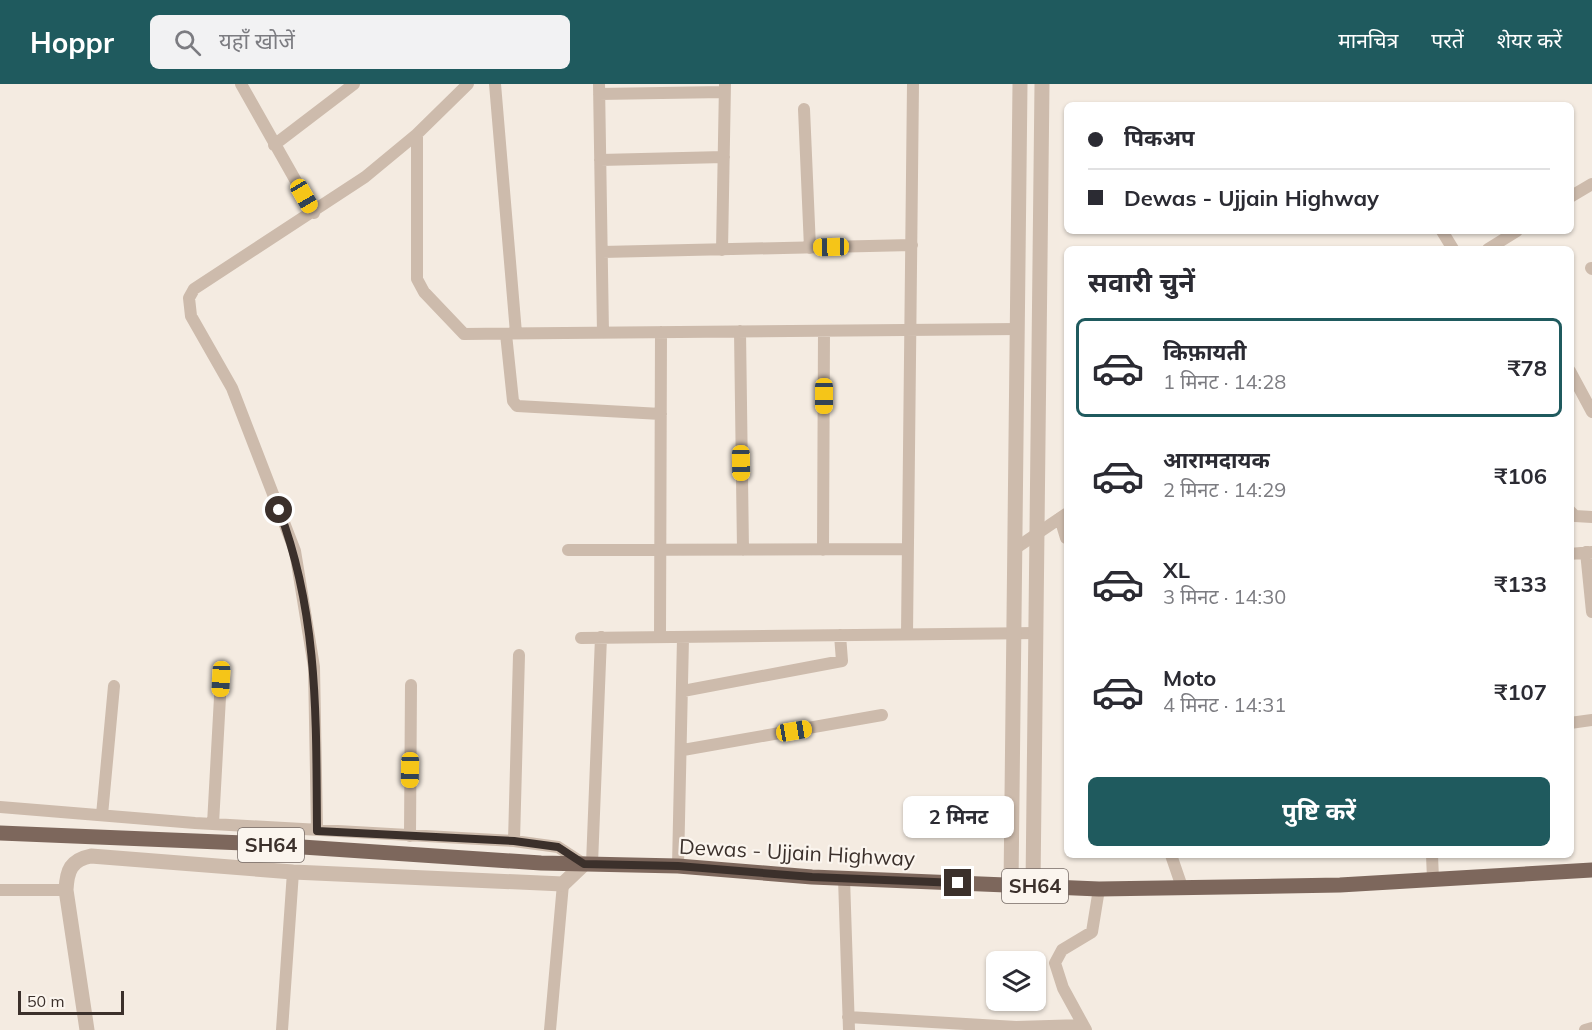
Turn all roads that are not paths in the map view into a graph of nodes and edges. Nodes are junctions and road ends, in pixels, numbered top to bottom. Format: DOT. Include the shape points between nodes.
graph roads {
  1 [pos="242,84"];
  2 [pos="354,84"];
  3 [pos="468,84"];
  4 [pos="495,84"];
  5 [pos="913,84"];
  6 [pos="1020,84"];
  7 [pos="1042,84"];
  8 [pos="724,88"];
  9 [pos="599,89"];
  10 [pos="804,109"];
  11 [pos="417,134"];
  12 [pos="274,145"];
  13 [pos="724,158"];
  14 [pos="600,160"];
  15 [pos="1592,184"];
  16 [pos="1574,195"];
  17 [pos="314,213"];
  18 [pos="1512,234"];
  19 [pos="912,245"];
  20 [pos="1493,246"];
  21 [pos="810,248"];
  22 [pos="722,250"];
  23 [pos="602,252"];
  24 [pos="1040,328"];
  25 [pos="1018,329"];
  26 [pos="912,330"];
  27 [pos="824,331"];
  28 [pos="661,332"];
  29 [pos="740,332"];
  30 [pos="511,333"];
  31 [pos="603,333"];
  32 [pos="1574,377"];
  33 [pos="1587,395"];
  34 [pos="1592,412"];
  35 [pos="661,414"];
  36 [pos="1574,515"];
  37 [pos="1063,516"];
  38 [pos="1592,517"];
  39 [pos="1038,533"];
  40 [pos="1016,548"];
  41 [pos="908,549"];
  42 [pos="568,550"];
  43 [pos="743,550"];
  44 [pos="823,550"];
  45 [pos="660,551"];
  46 [pos="1589,552"];
  47 [pos="1574,554"];
  48 [pos="1592,612"];
  49 [pos="1015,633"];
  50 [pos="1036,633"];
  51 [pos="907,634"];
  52 [pos="840,635"];
  53 [pos="601,637"];
  54 [pos="660,637"];
  55 [pos="581,638"];
  56 [pos="684,638"];
  57 [pos="519,655"];
  58 [pos="221,679"];
  59 [pos="411,685"];
  60 [pos="114,686"];
  61 [pos="683,691"];
  62 [pos="882,715"];
  63 [pos="1592,720"];
  64 [pos="1574,722"];
  65 [pos="683,750"];
  66 [pos="0,807"];
  67 [pos="102,816"];
  68 [pos="213,824"];
  69 [pos="317,831"];
  70 [pos="0,833"];
  71 [pos="410,836"];
  72 [pos="514,841"];
  73 [pos="1172,858"];
  74 [pos="1432,858"];
  75 [pos="588,864"];
  76 [pos="678,866"];
  77 [pos="1592,870"];
  78 [pos="293,872"];
  79 [pos="844,878"];
  80 [pos="1433,879"];
  81 [pos="563,884"];
  82 [pos="1011,886"];
  83 [pos="1033,886"];
  84 [pos="1182,888"];
  85 [pos="1099,889"];
  86 [pos="0,890"];
  87 [pos="66,890"];
  88 [pos="848,1017"];
  89 [pos="934,1027"];
  90 [pos="1085,1028"];
  91 [pos="1592,1028"];
  92 [pos="1016,1029"];
  93 [pos="87,1030"];
  94 [pos="282,1030"];
  95 [pos="550,1030"];
  96 [pos="849,1030"];
  97 [pos="1585,1030"];
  1 -- 12 [label="street"];
  2 -- 12 [label="street"];
  3 -- 11 [label="street"];
  4 -- 30 [label="street"];
  5 -- 19 [label="street"];
  6 -- 25 [label="street"];
  7 -- 24 [label="street"];
  8 -- 9 [label="street"];
  8 -- 13 [label="street"];
  9 -- 14 [label="street"];
  10 -- 21 [label="street"];
  11 -- 17 [label="street"];
  11 -- 30 [label="street" via="417,279 424,292 464,334"];
  12 -- 17 [label="street"];
  13 -- 14 [label="street"];
  13 -- 22 [label="street"];
  14 -- 23 [label="street"];
  15 -- 16 [label="street"];
  17 -- 69 [label="street" via="194,289 189,298 191,316 231,388 295,551 314,667"];
  18 -- 20 [label="street"];
  19 -- 21 [label="street"];
  19 -- 26 [label="street"];
  21 -- 22 [label="street"];
  22 -- 23 [label="street"];
  23 -- 31 [label="street"];
  24 -- 25 [label="street"];
  24 -- 39 [label="street"];
  25 -- 26 [label="street"];
  25 -- 40 [label="street"];
  26 -- 27 [label="street"];
  26 -- 41 [label="street"];
  27 -- 29 [label="street"];
  27 -- 44 [label="street"];
  28 -- 29 [label="street"];
  28 -- 31 [label="street"];
  28 -- 35 [label="street"];
  29 -- 43 [label="street"];
  30 -- 31 [label="street"];
  30 -- 35 [label="street" via="513,401 517,406"];
  32 -- 33 [label="street"];
  33 -- 34 [label="street"];
  35 -- 45 [label="street"];
  36 -- 38 [label="street"];
  37 -- 39 [label="street"];
  39 -- 40 [label="street"];
  39 -- 50 [label="street"];
  40 -- 49 [label="street"];
  41 -- 44 [label="street"];
  41 -- 51 [label="street"];
  42 -- 45 [label="street"];
  43 -- 44 [label="street"];
  43 -- 45 [label="street"];
  45 -- 54 [label="street"];
  46 -- 47 [label="street"];
  46 -- 48 [label="street"];
  49 -- 50 [label="street"];
  49 -- 51 [label="street"];
  49 -- 82 [label="street"];
  50 -- 83 [label="street"];
  51 -- 52 [label="street"];
  52 -- 56 [label="street"];
  52 -- 61 [label="street" via="842,661"];
  53 -- 54 [label="street"];
  53 -- 55 [label="street"];
  53 -- 75 [label="street"];
  54 -- 56 [label="street"];
  56 -- 61 [label="street"];
  57 -- 72 [label="street"];
  58 -- 68 [label="street"];
  59 -- 71 [label="street"];
  60 -- 67 [label="street"];
  61 -- 65 [label="street"];
  62 -- 65 [label="street"];
  63 -- 64 [label="street"];
  65 -- 76 [label="street"];
  66 -- 67 [label="street"];
  67 -- 68 [label="street"];
  68 -- 69 [label="street"];
  69 -- 71 [label="street"];
  70 -- 75 [label="main road, Dewas - Ujjain Highway / SH64"];
  71 -- 72 [label="street"];
  72 -- 75 [label="street" via="558,847"];
  73 -- 84 [label="street"];
  74 -- 80 [label="street"];
  75 -- 76 [label="main road, Dewas - Ujjain Highway / SH64"];
  75 -- 81 [label="street"];
  76 -- 79 [label="main road, Dewas - Ujjain Highway / SH64"];
  77 -- 80 [label="main road, Dewas - Ujjain Highway / SH64"];
  78 -- 81 [label="street"];
  78 -- 87 [label="street" via="91,855 77,859 70,868"];
  78 -- 94 [label="street"];
  79 -- 82 [label="main road, Dewas - Ujjain Highway / SH64"];
  79 -- 88 [label="street"];
  80 -- 84 [label="main road, Dewas - Ujjain Highway / SH64"];
  81 -- 95 [label="street"];
  82 -- 83 [label="main road, Dewas - Ujjain Highway / SH64"];
  83 -- 85 [label="main road, Dewas - Ujjain Highway / SH64"];
  84 -- 85 [label="main road, Dewas - Ujjain Highway / SH64"];
  85 -- 90 [label="street" via="1092,932 1062,950 1055,963 1056,973"];
  86 -- 87 [label="street"];
  87 -- 93 [label="street"];
  88 -- 89 [label="street"];
  88 -- 96 [label="street"];
  89 -- 92 [label="street"];
  90 -- 92 [label="street"];
  91 -- 97 [label="street"];
}
